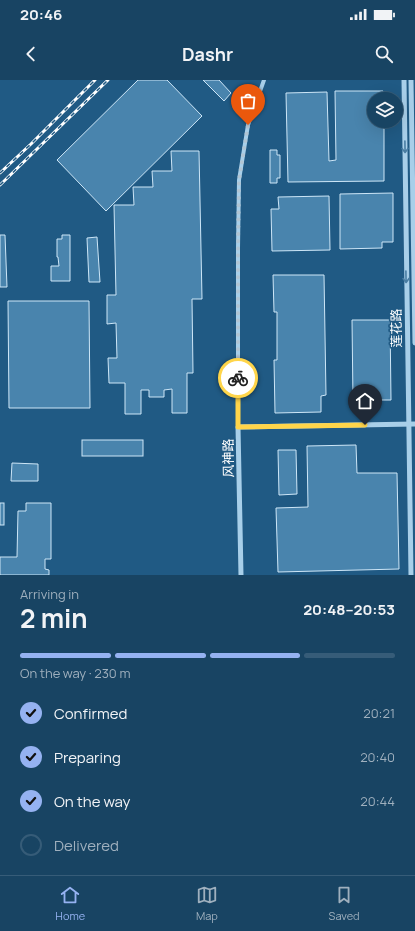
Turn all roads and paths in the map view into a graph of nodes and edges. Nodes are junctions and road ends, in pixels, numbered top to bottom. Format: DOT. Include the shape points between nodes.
graph roads {
  1 [pos="264,80"];
  2 [pos="404,80"];
  3 [pos="411,80"];
  4 [pos="404,104"];
  5 [pos="414,104"];
  6 [pos="415,343"];
  7 [pos="408,424"];
  8 [pos="415,424"];
  9 [pos="238,427"];
  10 [pos="240,575"];
  11 [pos="411,575"];
  1 -- 9 [label="street, 风神路" via="248,125 239,180"];
  2 -- 4 [label="street, 莲花路"];
  3 -- 5 [label="street, 莲花路"];
  4 -- 5 [label="street"];
  4 -- 7 [label="street, 莲花路, one-way"];
  5 -- 6 [label="street, 莲花路"];
  7 -- 8 [label="street"];
  7 -- 9 [label="street"];
  7 -- 11 [label="street, 莲花路"];
  9 -- 10 [label="street, 风神路"];
}
